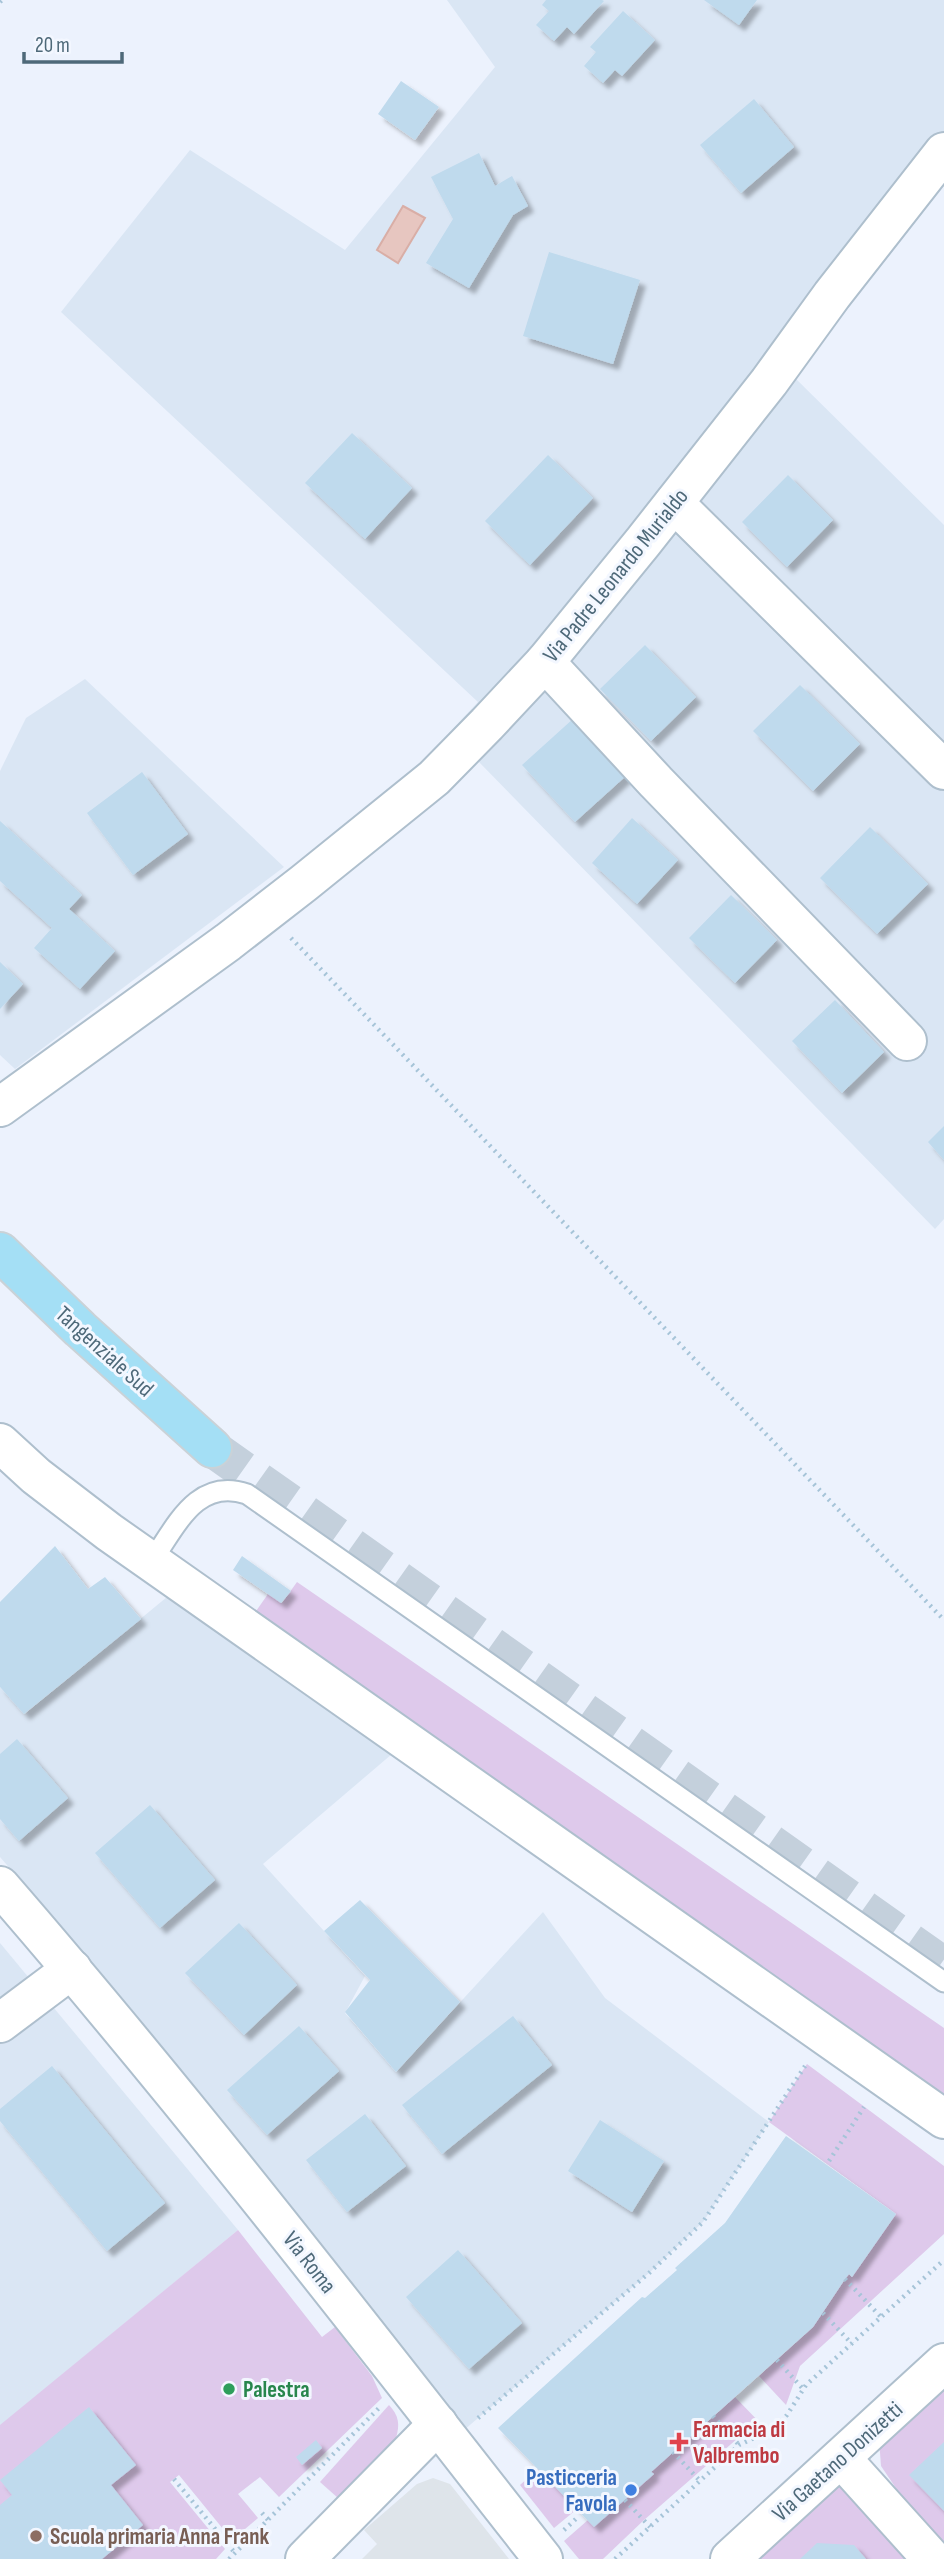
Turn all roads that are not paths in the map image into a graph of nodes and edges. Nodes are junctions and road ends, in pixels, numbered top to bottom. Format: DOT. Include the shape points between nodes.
graph roads {
  1 [pos="944,152"];
  2 [pos="674,503"];
  3 [pos="545,662"];
  4 [pos="944,770"];
  5 [pos="907,1041"];
  6 [pos="0,1107"];
  7 [pos="0,1252"];
  8 [pos="0,1443"];
  9 [pos="212,1448"];
  10 [pos="152,1562"];
  11 [pos="0,1886"];
  12 [pos="72,1969"];
  13 [pos="944,1982"];
  14 [pos="0,2023"];
  15 [pos="944,2119"];
  16 [pos="944,2363"];
  17 [pos="456,2422"];
  18 [pos="841,2458"];
  19 [pos="305,2559"];
  20 [pos="543,2559"];
  21 [pos="730,2559"];
  22 [pos="932,2559"];
  1 -- 2 [label="street, Via Padre Leonardo Murialdo"];
  2 -- 3 [label="street, Via Padre Leonardo Murialdo"];
  2 -- 4 [label="street"];
  3 -- 5 [label="street"];
  3 -- 6 [label="street, Via Padre Leonardo Murialdo" via="434,778 228,942"];
  7 -- 9 [label="highway, Tangenziale Sud"];
  8 -- 10 [label="street" via="36,1476"];
  10 -- 13 [label="lane" via="200,1497 225,1490 247,1494"];
  10 -- 15 [label="street"];
  11 -- 12 [label="street, Via Roma"];
  12 -- 14 [label="street"];
  12 -- 17 [label="street, Via Roma" via="251,2188"];
  16 -- 18 [label="street, Via Gaetano Donizetti"];
  17 -- 19 [label="street"];
  17 -- 20 [label="street, Via Roma"];
  18 -- 21 [label="street, Via Gaetano Donizetti"];
  18 -- 22 [label="street"];
}
